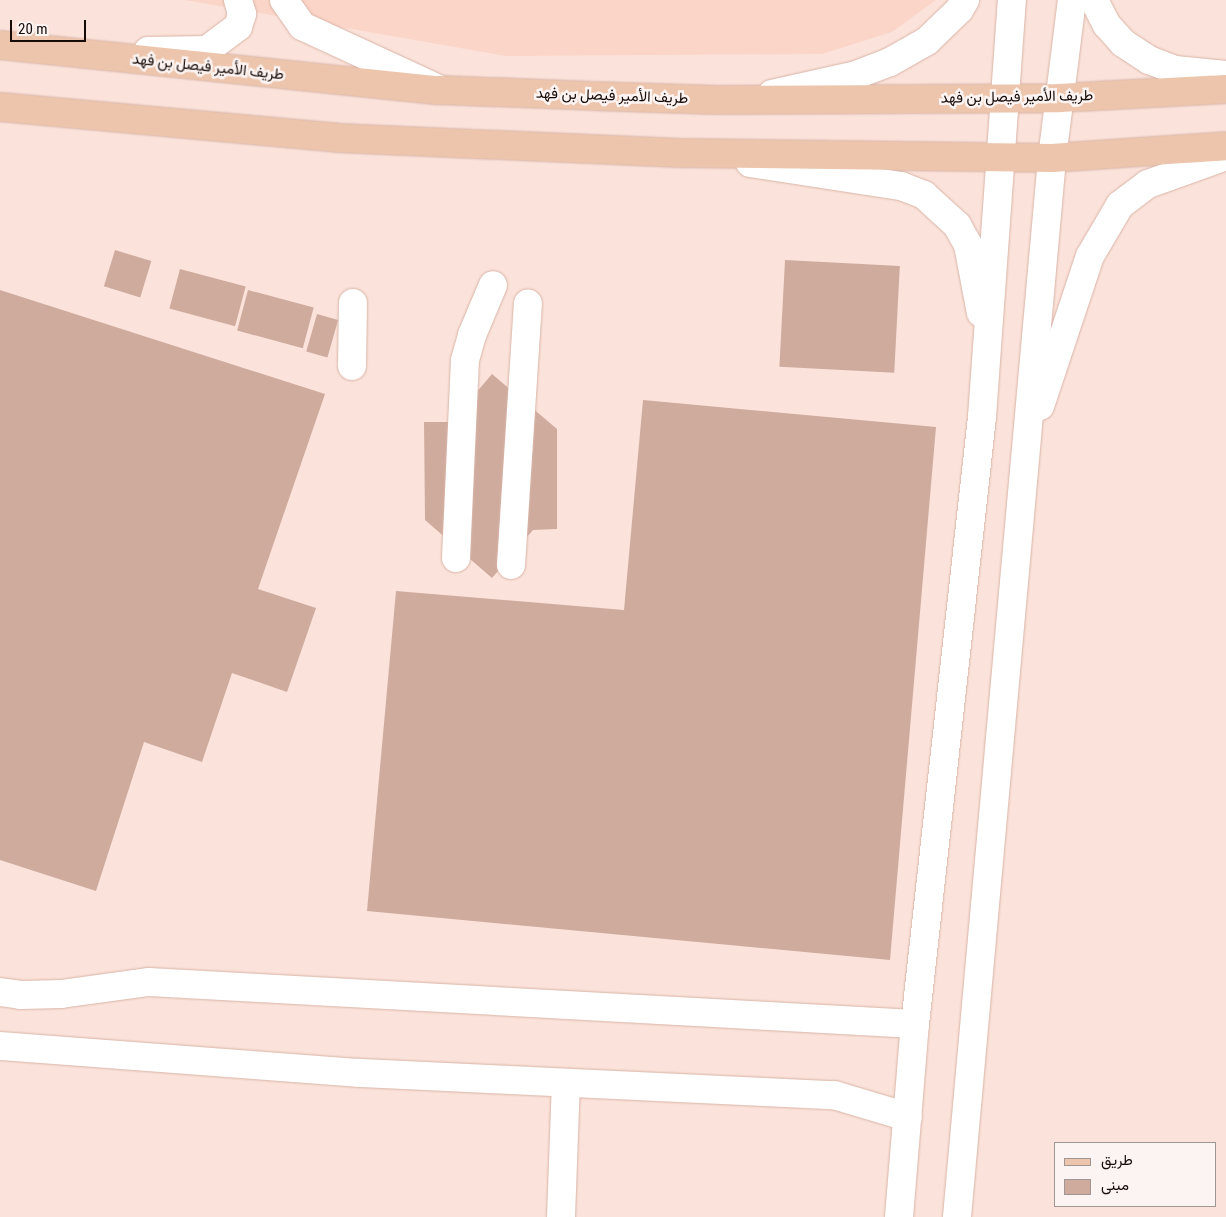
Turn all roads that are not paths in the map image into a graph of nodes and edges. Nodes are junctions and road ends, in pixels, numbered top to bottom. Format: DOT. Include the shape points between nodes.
graph roads {
  1 [pos="284,0"];
  2 [pos="965,0"];
  3 [pos="1012,0"];
  4 [pos="1072,0"];
  5 [pos="1094,0"];
  6 [pos="245,5"];
  7 [pos="0,45"];
  8 [pos="50,52"];
  9 [pos="1226,75"];
  10 [pos="1226,89"];
  11 [pos="439,90"];
  12 [pos="1005,98"];
  13 [pos="1059,98"];
  14 [pos="750,99"];
  15 [pos="0,107"];
  16 [pos="1226,146"];
  17 [pos="686,153"];
  18 [pos="1226,156"];
  19 [pos="1002,158"];
  20 [pos="1052,158"];
  21 [pos="493,285"];
  22 [pos="353,303"];
  23 [pos="528,304"];
  24 [pos="987,346"];
  25 [pos="352,366"];
  26 [pos="1025,450"];
  27 [pos="456,558"];
  28 [pos="511,565"];
  29 [pos="0,992"];
  30 [pos="915,1024"];
  31 [pos="0,1046"];
  32 [pos="566,1083"];
  33 [pos="908,1117"];
  34 [pos="561,1217"];
  35 [pos="899,1217"];
  36 [pos="957,1217"];
  1 -- 11 [label="street" via="302,26"];
  2 -- 14 [label="street" via="927,42 890,62 856,75"];
  3 -- 12 [label="street"];
  4 -- 13 [label="street"];
  5 -- 9 [label="street" via="1107,25 1123,43 1149,60 1175,70"];
  6 -- 8 [label="street" via="238,27 207,50"];
  7 -- 8 [label="main road, طريف الأمير فيصل بن فهد"];
  8 -- 11 [label="main road, طريف الأمير فيصل بن فهد"];
  10 -- 13 [label="main road, طريف الأمير فيصل بن فهد"];
  11 -- 14 [label="main road, طريف الأمير فيصل بن فهد"];
  12 -- 13 [label="main road, طريف الأمير فيصل بن فهد"];
  12 -- 14 [label="main road, طريف الأمير فيصل بن فهد"];
  12 -- 19 [label="street"];
  13 -- 20 [label="street"];
  15 -- 17 [label="main road" via="338,138"];
  16 -- 20 [label="main road"];
  17 -- 19 [label="main road"];
  17 -- 24 [label="street" via="901,186 924,195 957,225 968,245"];
  18 -- 26 [label="street" via="1148,184 1120,205 1111,218 1090,256"];
  19 -- 20 [label="main road"];
  19 -- 24 [label="street"];
  20 -- 26 [label="street"];
  21 -- 27 [label="street" via="472,335 466,360"];
  22 -- 25 [label="street"];
  23 -- 28 [label="street"];
  24 -- 30 [label="street" via="981,427"];
  26 -- 36 [label="street"];
  29 -- 30 [label="street" via="61,994 149,982"];
  30 -- 33 [label="street"];
  31 -- 32 [label="street" via="360,1073"];
  32 -- 33 [label="street" via="834,1095"];
  32 -- 34 [label="street"];
  33 -- 35 [label="street"];
}
